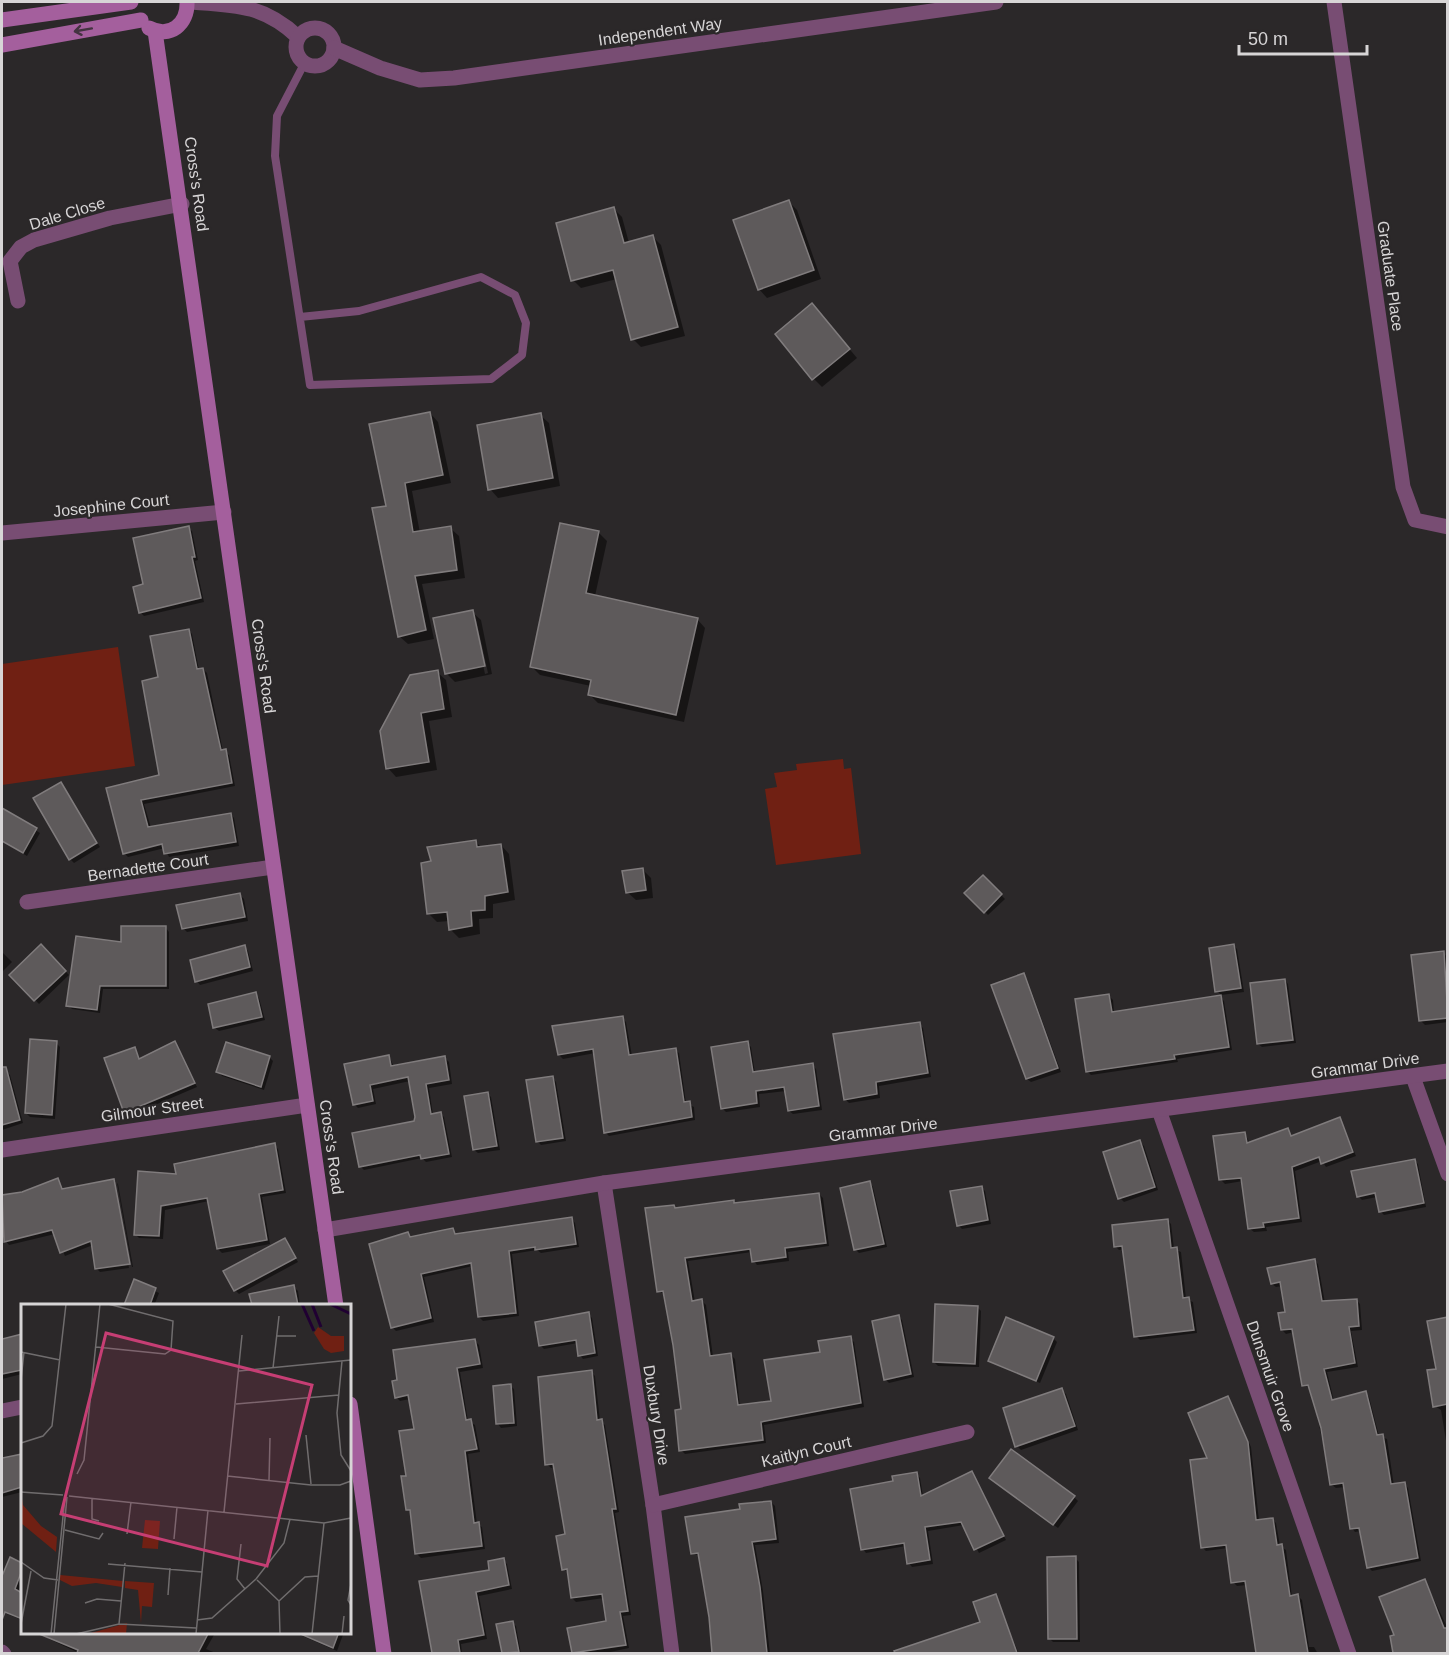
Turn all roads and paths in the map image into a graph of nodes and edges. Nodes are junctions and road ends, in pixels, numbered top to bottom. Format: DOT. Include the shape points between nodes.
graph roads {
  1 [pos="131,2"];
  2 [pos="139,2"];
  3 [pos="188,2"];
  4 [pos="996,2"];
  5 [pos="1334,2"];
  6 [pos="2,20"];
  7 [pos="141,20"];
  8 [pos="155,31"];
  9 [pos="298,37"];
  10 [pos="2,45"];
  11 [pos="334,48"];
  12 [pos="304,64"];
  13 [pos="182,204"];
  14 [pos="18,301"];
  15 [pos="300,317"];
  16 [pos="224,512"];
  17 [pos="1448,527"];
  18 [pos="2,533"];
  19 [pos="273,867"];
  20 [pos="27,902"];
  21 [pos="1448,1071"];
  22 [pos="1413,1077"];
  23 [pos="308,1105"];
  24 [pos="1160,1110"];
  25 [pos="2,1150"];
  26 [pos="1448,1174"];
  27 [pos="604,1183"];
  28 [pos="325,1230"];
  29 [pos="336,1304"];
  30 [pos="21,1407"];
  31 [pos="2,1411"];
  32 [pos="351,1411"];
  33 [pos="967,1432"];
  34 [pos="653,1505"];
  35 [pos="384,1653"];
  36 [pos="672,1653"];
  37 [pos="1349,1653"];
  1 -- 6 [label="street"];
  2 -- 7 [label="street"];
  3 -- 8 [label="street" via="183,23 168,32"];
  3 -- 9 [label="street" via="242,5 282,22"];
  4 -- 11 [label="street, Independent Way" via="454,78 420,80"];
  5 -- 17 [label="street, Graduate Place" via="1403,488 1415,520"];
  7 -- 8 [label="street"];
  7 -- 10 [label="street, one-way"];
  8 -- 13 [label="street, Cross's Road"];
  9 -- 11 [label="street" via="318,28 330,36"];
  9 -- 12 [label="street" via="295,50"];
  11 -- 12 [label="street" via="323,65"];
  12 -- 15 [label="lane" via="276,116 275,156"];
  13 -- 14 [label="street, Dale Close" via="110,218 21,247 10,261"];
  13 -- 16 [label="street, Cross's Road"];
  15 -- 15 [label="lane" via="310,385 491,380 522,356 526,323 515,295 482,278 359,311"];
  16 -- 18 [label="street, Josephine Court"];
  16 -- 19 [label="street, Cross's Road"];
  19 -- 20 [label="street, Bernadette Court"];
  19 -- 23 [label="street, Cross's Road"];
  21 -- 22 [label="street, Grammar Drive"];
  22 -- 24 [label="street, Grammar Drive"];
  22 -- 26 [label="street"];
  23 -- 25 [label="street, Gilmour Street"];
  23 -- 28 [label="street, Cross's Road"];
  24 -- 27 [label="street, Grammar Drive"];
  24 -- 37 [label="street, Dunsmuir Grove"];
  27 -- 28 [label="street, Grammar Drive"];
  27 -- 34 [label="street, Duxbury Drive"];
  28 -- 29 [label="street, Cross's Road"];
  30 -- 31 [label="street"];
  32 -- 35 [label="street"];
  33 -- 34 [label="street, Kaitlyn Court"];
  34 -- 36 [label="street, Duxbury Drive"];
}
